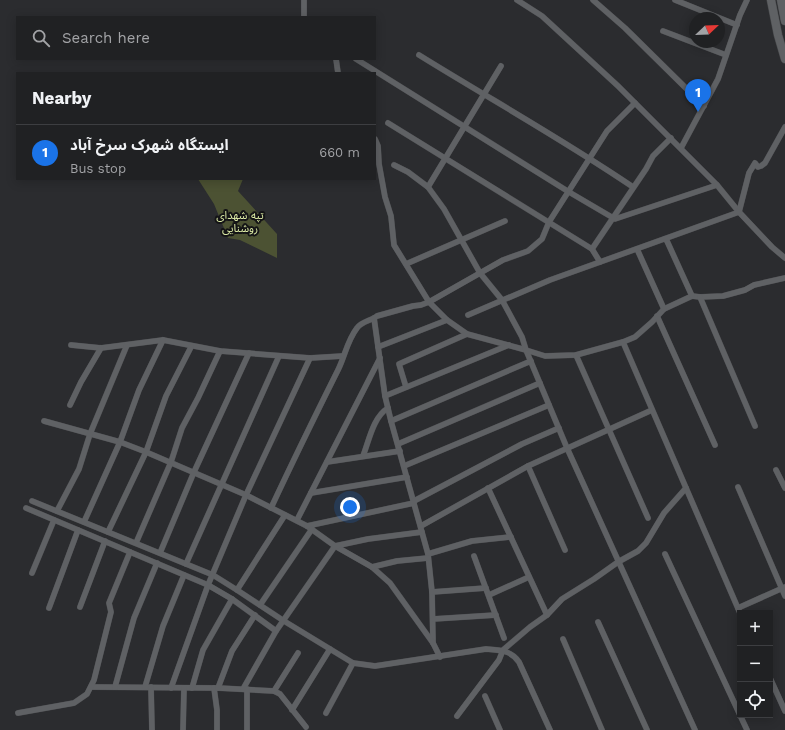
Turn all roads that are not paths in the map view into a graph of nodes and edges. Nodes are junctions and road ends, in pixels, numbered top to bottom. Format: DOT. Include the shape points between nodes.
graph roads {
  1 [pos="304,0"];
  2 [pos="593,0"];
  3 [pos="675,0"];
  4 [pos="747,0"];
  5 [pos="770,0"];
  6 [pos="781,0"];
  7 [pos="520,1"];
  8 [pos="304,16"];
  9 [pos="785,21"];
  10 [pos="737,24"];
  11 [pos="663,31"];
  12 [pos="419,55"];
  13 [pos="726,55"];
  14 [pos="785,59"];
  15 [pos="336,60"];
  16 [pos="358,60"];
  17 [pos="501,66"];
  18 [pos="338,72"];
  19 [pos="483,95"];
  20 [pos="635,103"];
  21 [pos="704,106"];
  22 [pos="388,123"];
  23 [pos="464,126"];
  24 [pos="785,127"];
  25 [pos="671,138"];
  26 [pos="376,141"];
  27 [pos="681,148"];
  28 [pos="445,158"];
  29 [pos="590,158"];
  30 [pos="394,165"];
  31 [pos="717,185"];
  32 [pos="428,187"];
  33 [pos="633,187"];
  34 [pos="569,192"];
  35 [pos="739,212"];
  36 [pos="612,218"];
  37 [pos="505,221"];
  38 [pos="549,222"];
  39 [pos="664,238"];
  40 [pos="462,240"];
  41 [pos="592,249"];
  42 [pos="637,249"];
  43 [pos="785,258"];
  44 [pos="600,262"];
  45 [pos="406,264"];
  46 [pos="480,273"];
  47 [pos="785,278"];
  48 [pos="692,296"];
  49 [pos="700,297"];
  50 [pos="502,300"];
  51 [pos="428,302"];
  52 [pos="664,309"];
  53 [pos="468,315"];
  54 [pos="657,316"];
  55 [pos="374,318"];
  56 [pos="447,320"];
  57 [pos="467,334"];
  58 [pos="163,340"];
  59 [pos="623,342"];
  60 [pos="71,345"];
  61 [pos="127,345"];
  62 [pos="509,345"];
  63 [pos="191,347"];
  64 [pos="378,347"];
  65 [pos="102,348"];
  66 [pos="526,350"];
  67 [pos="220,351"];
  68 [pos="249,354"];
  69 [pos="576,355"];
  70 [pos="279,356"];
  71 [pos="343,356"];
  72 [pos="310,358"];
  73 [pos="380,358"];
  74 [pos="531,361"];
  75 [pos="540,383"];
  76 [pos="406,387"];
  77 [pos="386,396"];
  78 [pos="70,405"];
  79 [pos="549,405"];
  80 [pos="388,408"];
  81 [pos="652,410"];
  82 [pos="44,421"];
  83 [pos="391,421"];
  84 [pos="755,426"];
  85 [pos="559,428"];
  86 [pos="608,429"];
  87 [pos="90,434"];
  88 [pos="120,442"];
  89 [pos="398,444"];
  90 [pos="715,445"];
  91 [pos="567,448"];
  92 [pos="400,451"];
  93 [pos="146,452"];
  94 [pos="363,456"];
  95 [pos="171,462"];
  96 [pos="326,462"];
  97 [pos="404,466"];
  98 [pos="528,466"];
  99 [pos="776,470"];
  100 [pos="194,472"];
  101 [pos="407,477"];
  102 [pos="222,484"];
  103 [pos="738,487"];
  104 [pos="488,488"];
  105 [pos="686,488"];
  106 [pos="785,488"];
  107 [pos="311,493"];
  108 [pos="246,495"];
  109 [pos="32,501"];
  110 [pos="414,502"];
  111 [pos="26,508"];
  112 [pos="271,508"];
  113 [pos="57,511"];
  114 [pos="285,515"];
  115 [pos="648,518"];
  116 [pos="54,520"];
  117 [pos="297,520"];
  118 [pos="84,522"];
  119 [pos="309,527"];
  120 [pos="422,529"];
  121 [pos="78,530"];
  122 [pos="108,532"];
  123 [pos="511,537"];
  124 [pos="105,541"];
  125 [pos="136,543"];
  126 [pos="335,546"];
  127 [pos="565,550"];
  128 [pos="130,552"];
  129 [pos="160,554"];
  130 [pos="665,554"];
  131 [pos="428,556"];
  132 [pos="474,556"];
  133 [pos="618,562"];
  134 [pos="157,563"];
  135 [pos="186,564"];
  136 [pos="372,567"];
  137 [pos="32,573"];
  138 [pos="184,575"];
  139 [pos="212,575"];
  140 [pos="529,577"];
  141 [pos="208,585"];
  142 [pos="486,588"];
  143 [pos="783,588"];
  144 [pos="237,590"];
  145 [pos="432,592"];
  146 [pos="489,596"];
  147 [pos="785,596"];
  148 [pos="232,599"];
  149 [pos="260,606"];
  150 [pos="80,607"];
  151 [pos="49,608"];
  152 [pos="739,610"];
  153 [pos="741,610"];
  154 [pos="255,615"];
  155 [pos="496,615"];
  156 [pos="547,615"];
  157 [pos="433,619"];
  158 [pos="284,621"];
  159 [pos="598,622"];
  160 [pos="276,631"];
  161 [pos="504,638"];
  162 [pos="563,639"];
  163 [pos="433,643"];
  164 [pos="330,649"];
  165 [pos="503,650"];
  166 [pos="298,652"];
  167 [pos="440,657"];
  168 [pos="353,663"];
  169 [pos="772,682"];
  170 [pos="91,687"];
  171 [pos="115,687"];
  172 [pos="145,687"];
  173 [pos="151,687"];
  174 [pos="171,688"];
  175 [pos="184,688"];
  176 [pos="192,688"];
  177 [pos="216,688"];
  178 [pos="245,689"];
  179 [pos="274,691"];
  180 [pos="485,696"];
  181 [pos="737,709"];
  182 [pos="292,710"];
  183 [pos="785,711"];
  184 [pos="18,713"];
  185 [pos="326,713"];
  186 [pos="457,716"];
  187 [pos="741,718"];
  188 [pos="306,727"];
  189 [pos="152,730"];
  190 [pos="183,730"];
  191 [pos="217,730"];
  192 [pos="247,730"];
  193 [pos="500,730"];
  194 [pos="550,730"];
  195 [pos="602,730"];
  196 [pos="647,730"];
  197 [pos="694,730"];
  198 [pos="747,730"];
  1 -- 8 [label="street"];
  2 -- 21 [label="street"];
  3 -- 10 [label="street"];
  4 -- 10 [label="street"];
  5 -- 14 [label="main road"];
  6 -- 9 [label="main road"];
  7 -- 20 [label="street" via="542,16"];
  10 -- 13 [label="street"];
  11 -- 13 [label="street"];
  12 -- 19 [label="street"];
  13 -- 21 [label="street" via="718,79"];
  15 -- 18 [label="street"];
  16 -- 23 [label="street"];
  17 -- 19 [label="street"];
  19 -- 23 [label="street"];
  19 -- 29 [label="street"];
  20 -- 25 [label="street"];
  20 -- 29 [label="street" via="606,131"];
  21 -- 27 [label="street"];
  22 -- 28 [label="street"];
  23 -- 28 [label="street"];
  23 -- 34 [label="street"];
  24 -- 35 [label="street" via="765,163 758,167 755,163 749,173"];
  25 -- 27 [label="street"];
  25 -- 33 [label="street" via="653,156"];
  26 -- 45 [label="street" via="385,197 392,216 394,245"];
  27 -- 31 [label="street"];
  28 -- 32 [label="street"];
  28 -- 38 [label="street"];
  29 -- 33 [label="street"];
  29 -- 34 [label="street"];
  30 -- 32 [label="street"];
  31 -- 35 [label="street"];
  31 -- 36 [label="street" via="616,219"];
  32 -- 40 [label="street"];
  33 -- 36 [label="street"];
  34 -- 36 [label="street"];
  34 -- 38 [label="street"];
  35 -- 39 [label="street"];
  35 -- 43 [label="street"];
  36 -- 41 [label="street"];
  37 -- 40 [label="street"];
  38 -- 41 [label="street"];
  38 -- 46 [label="street" via="542,239 528,251 503,260"];
  39 -- 42 [label="street"];
  39 -- 48 [label="street"];
  40 -- 45 [label="street"];
  40 -- 46 [label="street"];
  41 -- 44 [label="street"];
  42 -- 44 [label="street"];
  42 -- 52 [label="street"];
  44 -- 50 [label="street"];
  45 -- 51 [label="street"];
  46 -- 50 [label="street"];
  46 -- 51 [label="street"];
  47 -- 49 [label="street" via="723,296"];
  48 -- 49 [label="street"];
  48 -- 52 [label="street"];
  49 -- 84 [label="street"];
  50 -- 53 [label="street"];
  50 -- 66 [label="street" via="522,337"];
  51 -- 55 [label="street"];
  51 -- 56 [label="street"];
  52 -- 54 [label="street"];
  54 -- 59 [label="street" via="635,337"];
  54 -- 90 [label="street"];
  55 -- 64 [label="street"];
  55 -- 71 [label="street" via="358,327"];
  56 -- 57 [label="street"];
  56 -- 64 [label="street"];
  57 -- 62 [label="street"];
  57 -- 76 [label="street" via="399,364"];
  58 -- 61 [label="street"];
  58 -- 63 [label="street"];
  58 -- 88 [label="street" via="139,390"];
  59 -- 69 [label="street"];
  59 -- 81 [label="street"];
  60 -- 65 [label="street"];
  61 -- 65 [label="street"];
  61 -- 87 [label="street"];
  62 -- 66 [label="street"];
  62 -- 76 [label="street"];
  63 -- 67 [label="street"];
  63 -- 93 [label="street" via="166,396"];
  64 -- 73 [label="street"];
  65 -- 78 [label="street"];
  66 -- 69 [label="street" via="545,356"];
  66 -- 74 [label="street"];
  67 -- 68 [label="street"];
  67 -- 95 [label="street" via="182,428"];
  68 -- 70 [label="street"];
  68 -- 100 [label="street"];
  69 -- 86 [label="street"];
  70 -- 72 [label="street"];
  70 -- 102 [label="street"];
  71 -- 72 [label="street"];
  71 -- 112 [label="street" via="341,365"];
  72 -- 108 [label="street"];
  73 -- 77 [label="street"];
  73 -- 96 [label="street"];
  74 -- 75 [label="street"];
  74 -- 83 [label="street"];
  75 -- 79 [label="street"];
  75 -- 89 [label="street"];
  76 -- 77 [label="street"];
  77 -- 80 [label="street"];
  79 -- 85 [label="street"];
  79 -- 97 [label="street"];
  80 -- 83 [label="street"];
  80 -- 94 [label="street" via="382,411 375,424"];
  81 -- 86 [label="street"];
  81 -- 105 [label="street"];
  82 -- 87 [label="street"];
  83 -- 89 [label="street"];
  85 -- 91 [label="street"];
  85 -- 110 [label="street" via="522,444"];
  86 -- 91 [label="street"];
  86 -- 115 [label="street"];
  87 -- 88 [label="street"];
  87 -- 113 [label="street" via="79,469"];
  88 -- 93 [label="street"];
  88 -- 118 [label="street"];
  89 -- 92 [label="street"];
  91 -- 98 [label="street"];
  91 -- 133 [label="street"];
  92 -- 94 [label="street"];
  92 -- 97 [label="street"];
  93 -- 95 [label="street"];
  93 -- 122 [label="street"];
  94 -- 96 [label="street"];
  95 -- 100 [label="street"];
  95 -- 125 [label="street"];
  96 -- 107 [label="street"];
  97 -- 101 [label="street"];
  98 -- 104 [label="street"];
  98 -- 127 [label="street"];
  99 -- 106 [label="street"];
  100 -- 102 [label="street"];
  100 -- 129 [label="street"];
  101 -- 107 [label="street"];
  101 -- 110 [label="street"];
  102 -- 108 [label="street"];
  102 -- 135 [label="street"];
  103 -- 143 [label="street"];
  104 -- 120 [label="street"];
  104 -- 123 [label="street"];
  105 -- 133 [label="street" via="664,513 646,543"];
  105 -- 152 [label="street"];
  107 -- 117 [label="street"];
  108 -- 112 [label="street"];
  108 -- 139 [label="street"];
  109 -- 113 [label="street"];
  110 -- 119 [label="street"];
  110 -- 120 [label="street"];
  111 -- 116 [label="street"];
  112 -- 114 [label="street"];
  113 -- 118 [label="street"];
  114 -- 117 [label="street"];
  114 -- 144 [label="street"];
  116 -- 121 [label="street"];
  116 -- 137 [label="street"];
  117 -- 119 [label="street"];
  118 -- 122 [label="street"];
  119 -- 126 [label="street"];
  119 -- 149 [label="street"];
  120 -- 126 [label="street"];
  120 -- 131 [label="street"];
  121 -- 124 [label="street"];
  121 -- 151 [label="street"];
  122 -- 125 [label="street"];
  123 -- 131 [label="street" via="472,542"];
  123 -- 140 [label="street"];
  124 -- 128 [label="street"];
  124 -- 150 [label="street"];
  125 -- 129 [label="street"];
  126 -- 136 [label="street"];
  126 -- 158 [label="street"];
  128 -- 134 [label="street"];
  128 -- 170 [label="street" via="109,603 110,612"];
  129 -- 135 [label="street"];
  130 -- 181 [label="street"];
  131 -- 136 [label="street"];
  131 -- 145 [label="street"];
  132 -- 142 [label="street"];
  133 -- 156 [label="street" via="562,599"];
  133 -- 197 [label="street"];
  134 -- 138 [label="street"];
  134 -- 171 [label="street" via="134,618"];
  135 -- 139 [label="street"];
  136 -- 163 [label="street" via="390,583"];
  138 -- 141 [label="street"];
  138 -- 172 [label="street" via="163,626"];
  139 -- 141 [label="street"];
  139 -- 144 [label="street"];
  140 -- 146 [label="street"];
  140 -- 156 [label="street"];
  141 -- 148 [label="street"];
  141 -- 174 [label="street"];
  142 -- 145 [label="street"];
  142 -- 146 [label="street"];
  143 -- 147 [label="street"];
  143 -- 153 [label="street"];
  144 -- 149 [label="street"];
  145 -- 157 [label="street"];
  146 -- 155 [label="street"];
  148 -- 154 [label="street"];
  148 -- 176 [label="street" via="203,650"];
  149 -- 158 [label="street"];
  154 -- 160 [label="street"];
  154 -- 177 [label="street" via="232,651"];
  155 -- 157 [label="street"];
  155 -- 161 [label="street"];
  156 -- 165 [label="street"];
  157 -- 163 [label="street"];
  158 -- 160 [label="street"];
  158 -- 164 [label="street"];
  159 -- 196 [label="street"];
  160 -- 178 [label="street"];
  162 -- 195 [label="street"];
  163 -- 167 [label="street"];
  164 -- 168 [label="street"];
  164 -- 182 [label="street"];
  165 -- 167 [label="street" via="486,649"];
  165 -- 186 [label="street" via="499,660"];
  165 -- 194 [label="street" via="511,653 519,662"];
  166 -- 179 [label="street"];
  167 -- 168 [label="street" via="375,666"];
  168 -- 185 [label="street"];
  169 -- 183 [label="street"];
  170 -- 171 [label="street"];
  170 -- 184 [label="street" via="87,694 74,703"];
  171 -- 172 [label="street"];
  172 -- 173 [label="street"];
  173 -- 174 [label="street"];
  173 -- 189 [label="street"];
  174 -- 175 [label="street"];
  175 -- 176 [label="street"];
  175 -- 190 [label="street"];
  176 -- 177 [label="street"];
  177 -- 178 [label="street"];
  177 -- 191 [label="street"];
  178 -- 179 [label="street"];
  178 -- 192 [label="street"];
  179 -- 182 [label="street" via="280,694"];
  180 -- 193 [label="street"];
  182 -- 188 [label="street"];
  187 -- 198 [label="street"];
}
